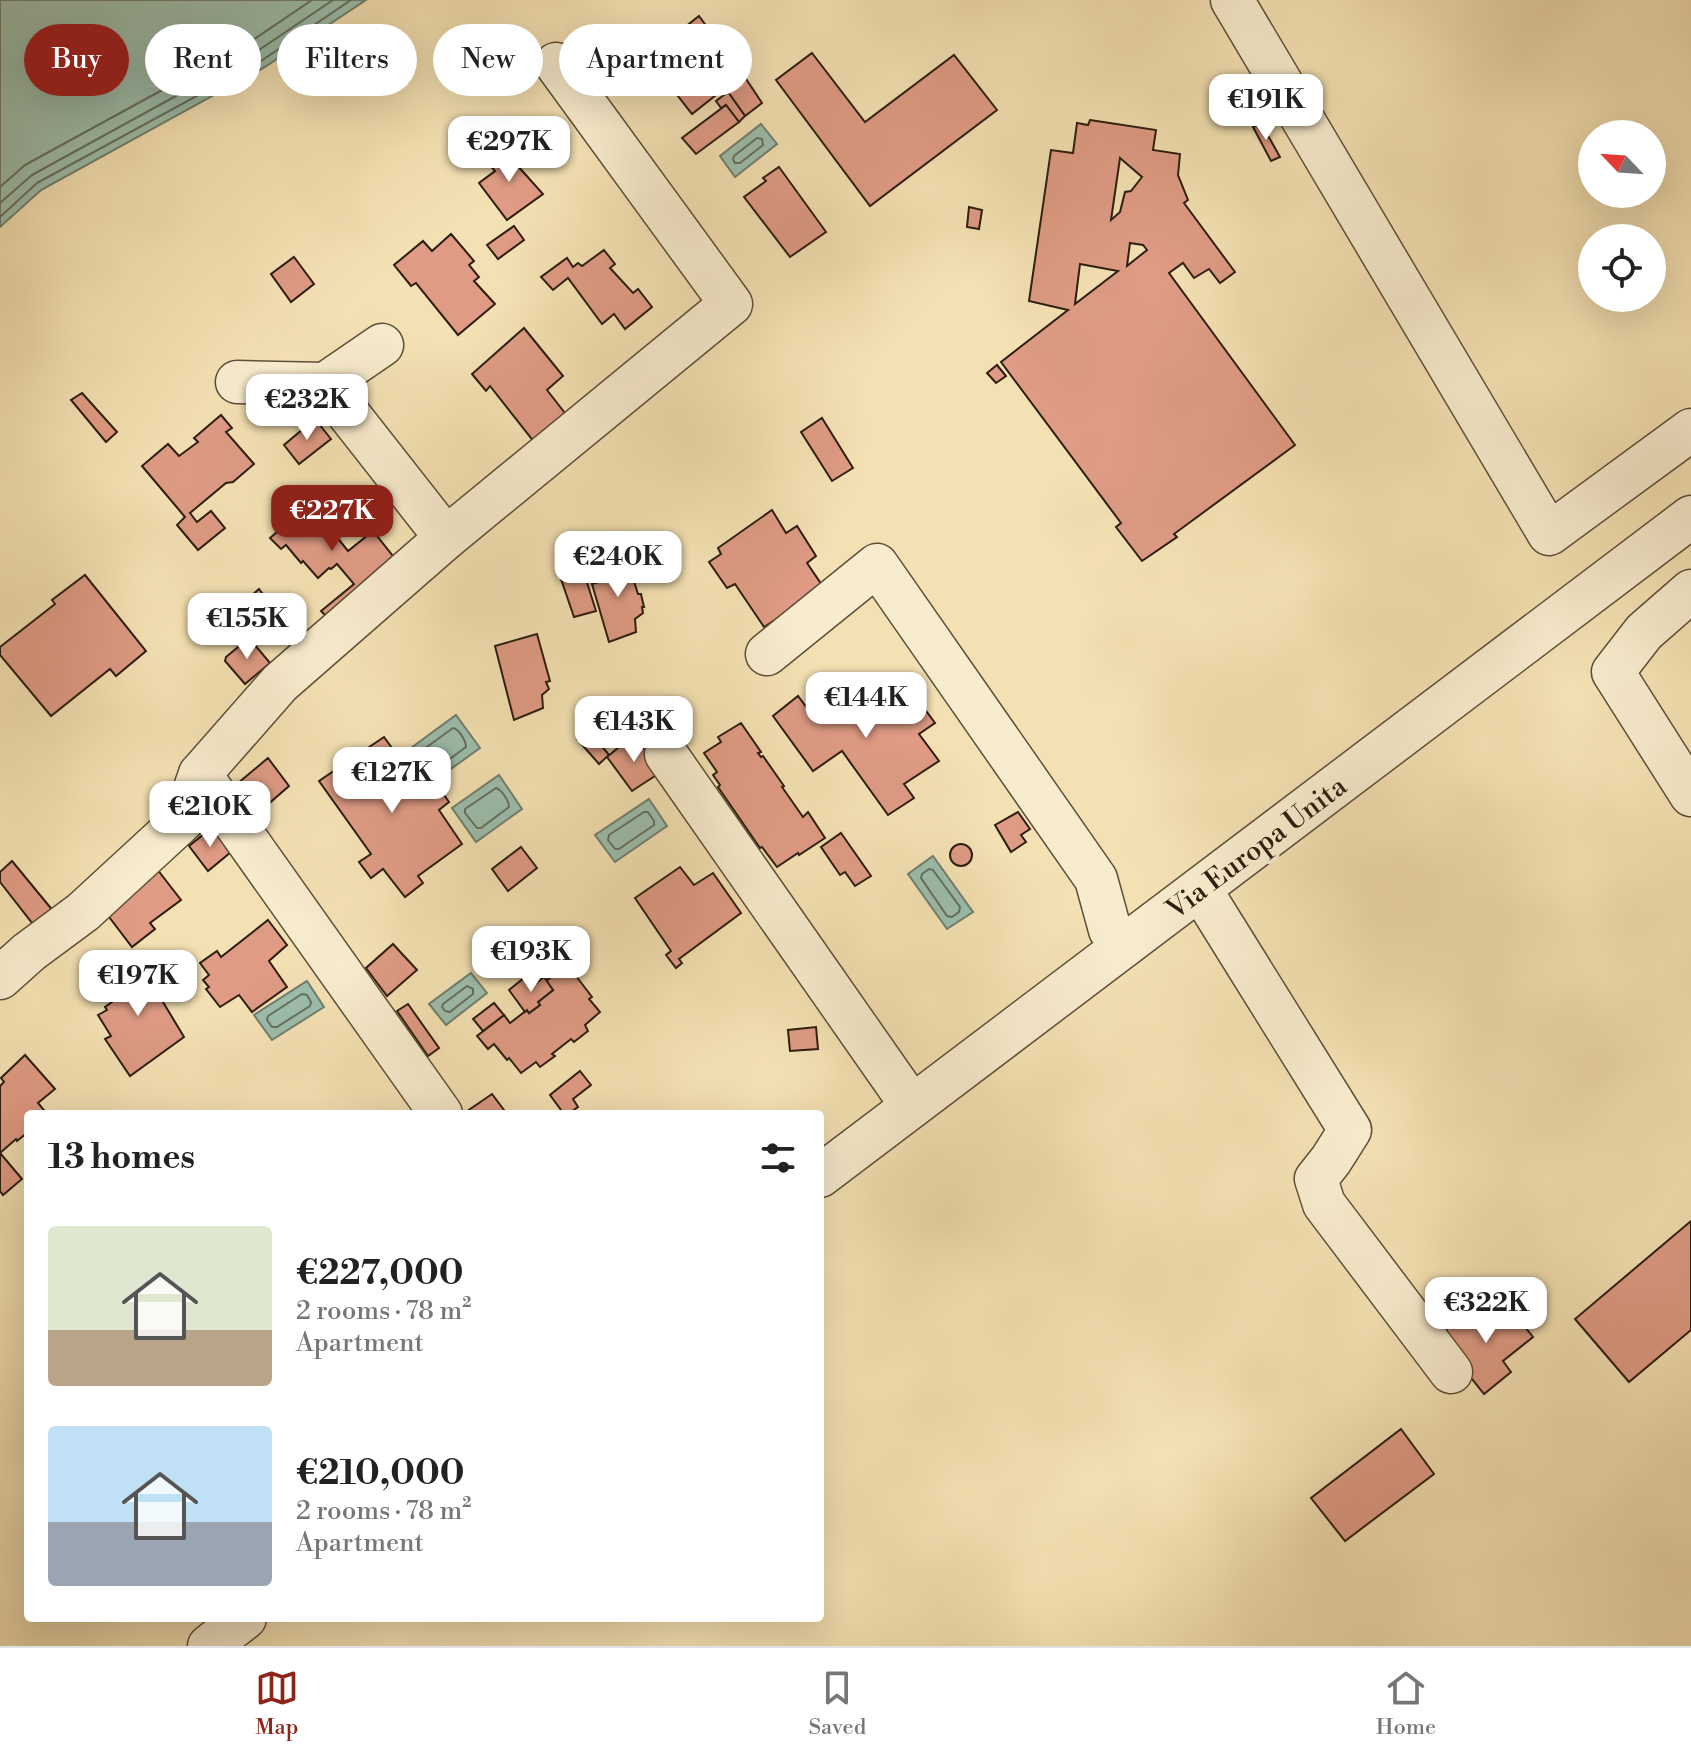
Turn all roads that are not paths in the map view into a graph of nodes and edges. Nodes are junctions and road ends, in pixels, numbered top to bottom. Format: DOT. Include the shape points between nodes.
graph roads {
  1 [pos="1232,0"];
  2 [pos="556,64"];
  3 [pos="382,345"];
  4 [pos="237,382"];
  5 [pos="325,384"];
  6 [pos="1691,430"];
  7 [pos="1691,517"];
  8 [pos="446,538"];
  9 [pos="1691,591"];
  10 [pos="767,654"];
  11 [pos="666,754"];
  12 [pos="200,774"];
  13 [pos="1691,795"];
  14 [pos="1200,889"];
  15 [pos="1122,947"];
  16 [pos="0,978"];
  17 [pos="912,1106"];
  18 [pos="438,1110"];
  19 [pos="824,1173"];
  20 [pos="1451,1372"];
  21 [pos="240,1622"];
  22 [pos="209,1646"];
  1 -- 6 [label="street" via="1549,534"];
  2 -- 8 [label="street" via="731,304"];
  3 -- 5 [label="street"];
  4 -- 5 [label="street"];
  5 -- 8 [label="street"];
  7 -- 14 [label="street, Via Europa Unita"];
  8 -- 12 [label="street" via="280,683"];
  9 -- 13 [label="street" via="1644,632 1613,672"];
  10 -- 15 [label="street" via="877,565 1096,879 1110,930"];
  11 -- 17 [label="street"];
  12 -- 16 [label="street" via="184,819 83,912"];
  12 -- 18 [label="street"];
  14 -- 15 [label="street, Via Europa Unita"];
  14 -- 20 [label="street" via="1350,1130 1316,1179 1324,1204"];
  15 -- 17 [label="street, Via Europa Unita"];
  17 -- 19 [label="street, Via Europa Unita"];
  21 -- 22 [label="street"];
}
